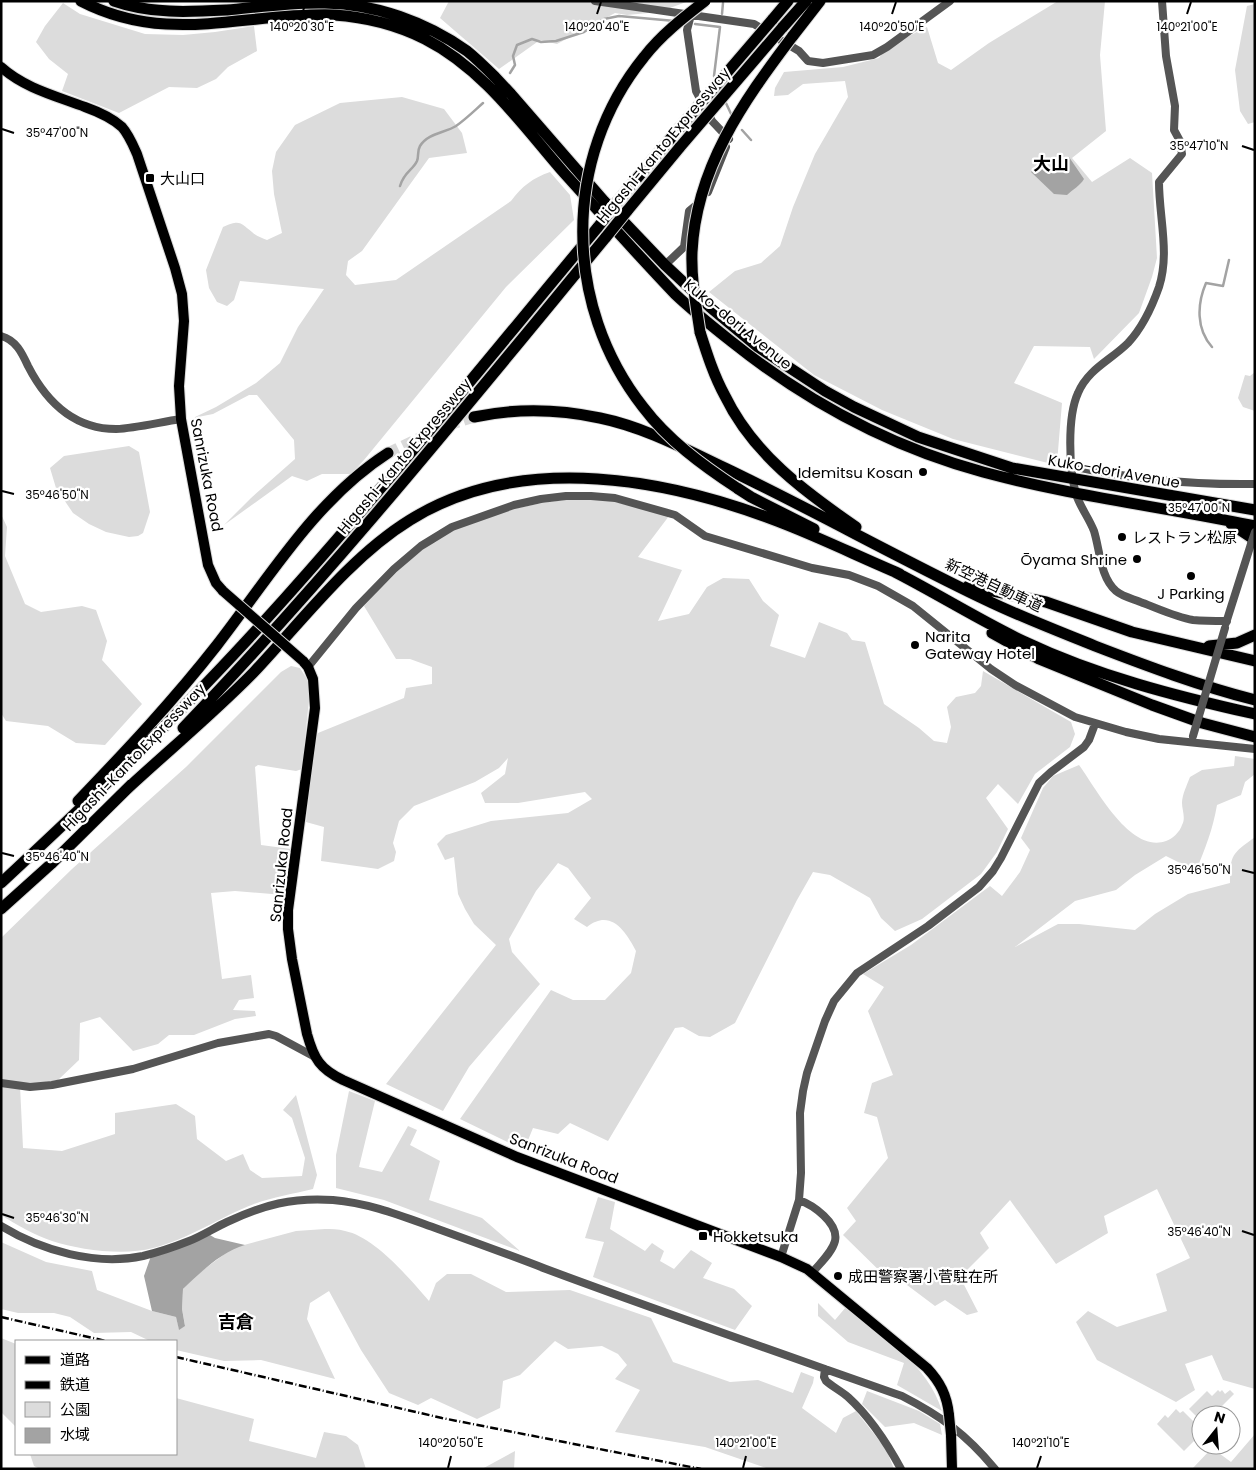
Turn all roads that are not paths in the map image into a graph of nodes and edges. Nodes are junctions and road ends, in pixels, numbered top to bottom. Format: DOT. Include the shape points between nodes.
graph roads {
  1 [pos="81,1"];
  2 [pos="114,1"];
  3 [pos="595,1"];
  4 [pos="705,1"];
  5 [pos="788,1"];
  6 [pos="806,1"];
  7 [pos="820,1"];
  8 [pos="950,1"];
  9 [pos="1162,1"];
  10 [pos="691,15"];
  11 [pos="791,42"];
  12 [pos="1,67"];
  13 [pos="729,140"];
  14 [pos="665,266"];
  15 [pos="1,336"];
  16 [pos="474,417"];
  17 [pos="181,419"];
  18 [pos="388,453"];
  19 [pos="1071,466"];
  20 [pos="1074,480"];
  21 [pos="1255,484"];
  22 [pos="1076,494"];
  23 [pos="1097,497"];
  24 [pos="1255,510"];
  25 [pos="1219,519"];
  26 [pos="1090,522"];
  27 [pos="1255,526"];
  28 [pos="1255,532"];
  29 [pos="1253,542"];
  30 [pos="895,553"];
  31 [pos="900,574"];
  32 [pos="934,574"];
  33 [pos="946,600"];
  34 [pos="1226,624"];
  35 [pos="1255,635"];
  36 [pos="1187,644"];
  37 [pos="1255,661"];
  38 [pos="305,664"];
  39 [pos="1255,700"];
  40 [pos="1255,714"];
  41 [pos="1095,724"];
  42 [pos="1255,737"];
  43 [pos="1192,739"];
  44 [pos="1255,749"];
  45 [pos="127,789"];
  46 [pos="1,883"];
  47 [pos="1,909"];
  48 [pos="315,1057"];
  49 [pos="1,1082"];
  50 [pos="799,1200"];
  51 [pos="1,1226"];
  52 [pos="781,1257"];
  53 [pos="812,1273"];
  54 [pos="826,1369"];
  55 [pos="901,1469"];
  56 [pos="952,1469"];
  57 [pos="995,1469"];
  1 -- 22 [label="highway, Kuko-dori Avenue" via="140,22 196,25 300,15 353,17 408,31 457,58 495,92 677,296 779,378 848,419 906,446 951,463"];
  2 -- 14 [label="highway, Kuko-dori Avenue" via="139,8 176,12 340,4 370,8 430,28 468,52 500,82"];
  3 -- 10 [label="street"];
  4 -- 31 [label="highway, bridge" via="670,29 645,55 607,114 594,149 582,208 583,250 599,326 616,366 631,390 658,424 698,461 759,501"];
  5 -- 46 [label="highway, Higashi-Kanto Expressway, bridge" via="437,421 250,637 109,782"];
  6 -- 45 [label="highway, Higashi-Kanto Expressway, bridge" via="317,582"];
  7 -- 11 [label="highway"];
  8 -- 11 [label="street" via="873,56 823,63 808,61"];
  9 -- 19 [label="street" via="1166,56 1175,106 1174,130 1182,154 1159,182 1164,264 1159,286 1139,330 1127,344 1099,364 1078,393 1073,416"];
  10 -- 11 [label="street" via="754,24"];
  10 -- 13 [label="street" via="687,30 696,91 712,122"];
  11 -- 13 [label="street"];
  11 -- 30 [label="highway, bridge" via="748,96 715,154 704,186 692,252 700,332 725,396 762,450 812,496"];
  12 -- 17 [label="main road, Sanrizuka Road" via="32,88 103,114 123,128 130,138 182,294"];
  13 -- 14 [label="street" via="706,196 689,211 684,247"];
  14 -- 20 [label="highway, Kuko-dori Avenue" via="758,347 854,407 938,444 1012,468"];
  15 -- 17 [label="street" via="15,343 47,397 70,416 85,423 119,429"];
  16 -- 30 [label="highway" via="544,410 602,418 630,426 761,485"];
  17 -- 38 [label="main road, Sanrizuka Road, bridge" via="208,565 216,583"];
  18 -- 46 [label="highway" via="367,466 324,507 154,720"];
  19 -- 20 [label="street"];
  19 -- 21 [label="street" via="1147,478"];
  20 -- 22 [label="street"];
  20 -- 24 [label="highway, Kuko-dori Avenue"];
  22 -- 23 [label="highway, Kuko-dori Avenue"];
  22 -- 26 [label="street"];
  23 -- 25 [label="highway, Kuko-dori Avenue"];
  23 -- 26 [label="street" via="1087,508"];
  25 -- 27 [label="highway, Kuko-dori Avenue"];
  25 -- 29 [label="highway" via="1235,526"];
  26 -- 34 [label="street" via="1105,576 1117,592 1191,620"];
  28 -- 29 [label="street, bridge"];
  29 -- 34 [label="street"];
  30 -- 32 [label="highway, 新空港自動車道"];
  31 -- 33 [label="highway"];
  31 -- 45 [label="highway" via="788,525 699,496 637,483 583,478 536,479 467,493 410,519 362,556 252,673"];
  32 -- 36 [label="highway" via="976,588 1046,602 1119,629"];
  32 -- 39 [label="highway, 新空港自動車道" via="1014,613 1091,644 1194,682"];
  33 -- 40 [label="highway" via="1023,641 1108,675 1195,701"];
  33 -- 42 [label="highway" via="1000,638 1039,659 1176,714"];
  34 -- 43 [label="street, bridge"];
  35 -- 36 [label="highway" via="1225,645"];
  36 -- 37 [label="highway"];
  38 -- 41 [label="street" via="394,569 421,546 452,527 541,499 566,496 615,498 675,515 705,536 812,568 850,575 878,586 914,606 1015,685"];
  38 -- 48 [label="main road, Sanrizuka Road" via="313,679 315,708 291,880 288,930 307,1034"];
  41 -- 43 [label="street" via="1159,739"];
  41 -- 50 [label="street" via="1084,747 1039,783 1001,858 978,887 936,920 857,973 834,1001 803,1091"];
  43 -- 44 [label="street"];
  45 -- 47 [label="highway, Higashi-Kanto Expressway"];
  48 -- 49 [label="street" via="269,1034 218,1043 133,1069 52,1086 30,1087"];
  48 -- 52 [label="main road, Sanrizuka Road" via="332,1075 517,1157"];
  50 -- 52 [label="street"];
  50 -- 53 [label="street" via="814,1207 833,1228 835,1236 832,1247"];
  51 -- 54 [label="street" via="61,1252 96,1258 126,1258 168,1249 261,1208 287,1200 357,1203"];
  52 -- 53 [label="main road, Sanrizuka Road"];
  53 -- 56 [label="main road, Sanrizuka Road, bridge" via="936,1379 944,1393 949,1414"];
  54 -- 55 [label="street" via="826,1380 866,1417"];
  54 -- 57 [label="street" via="931,1410 961,1433"];
}
